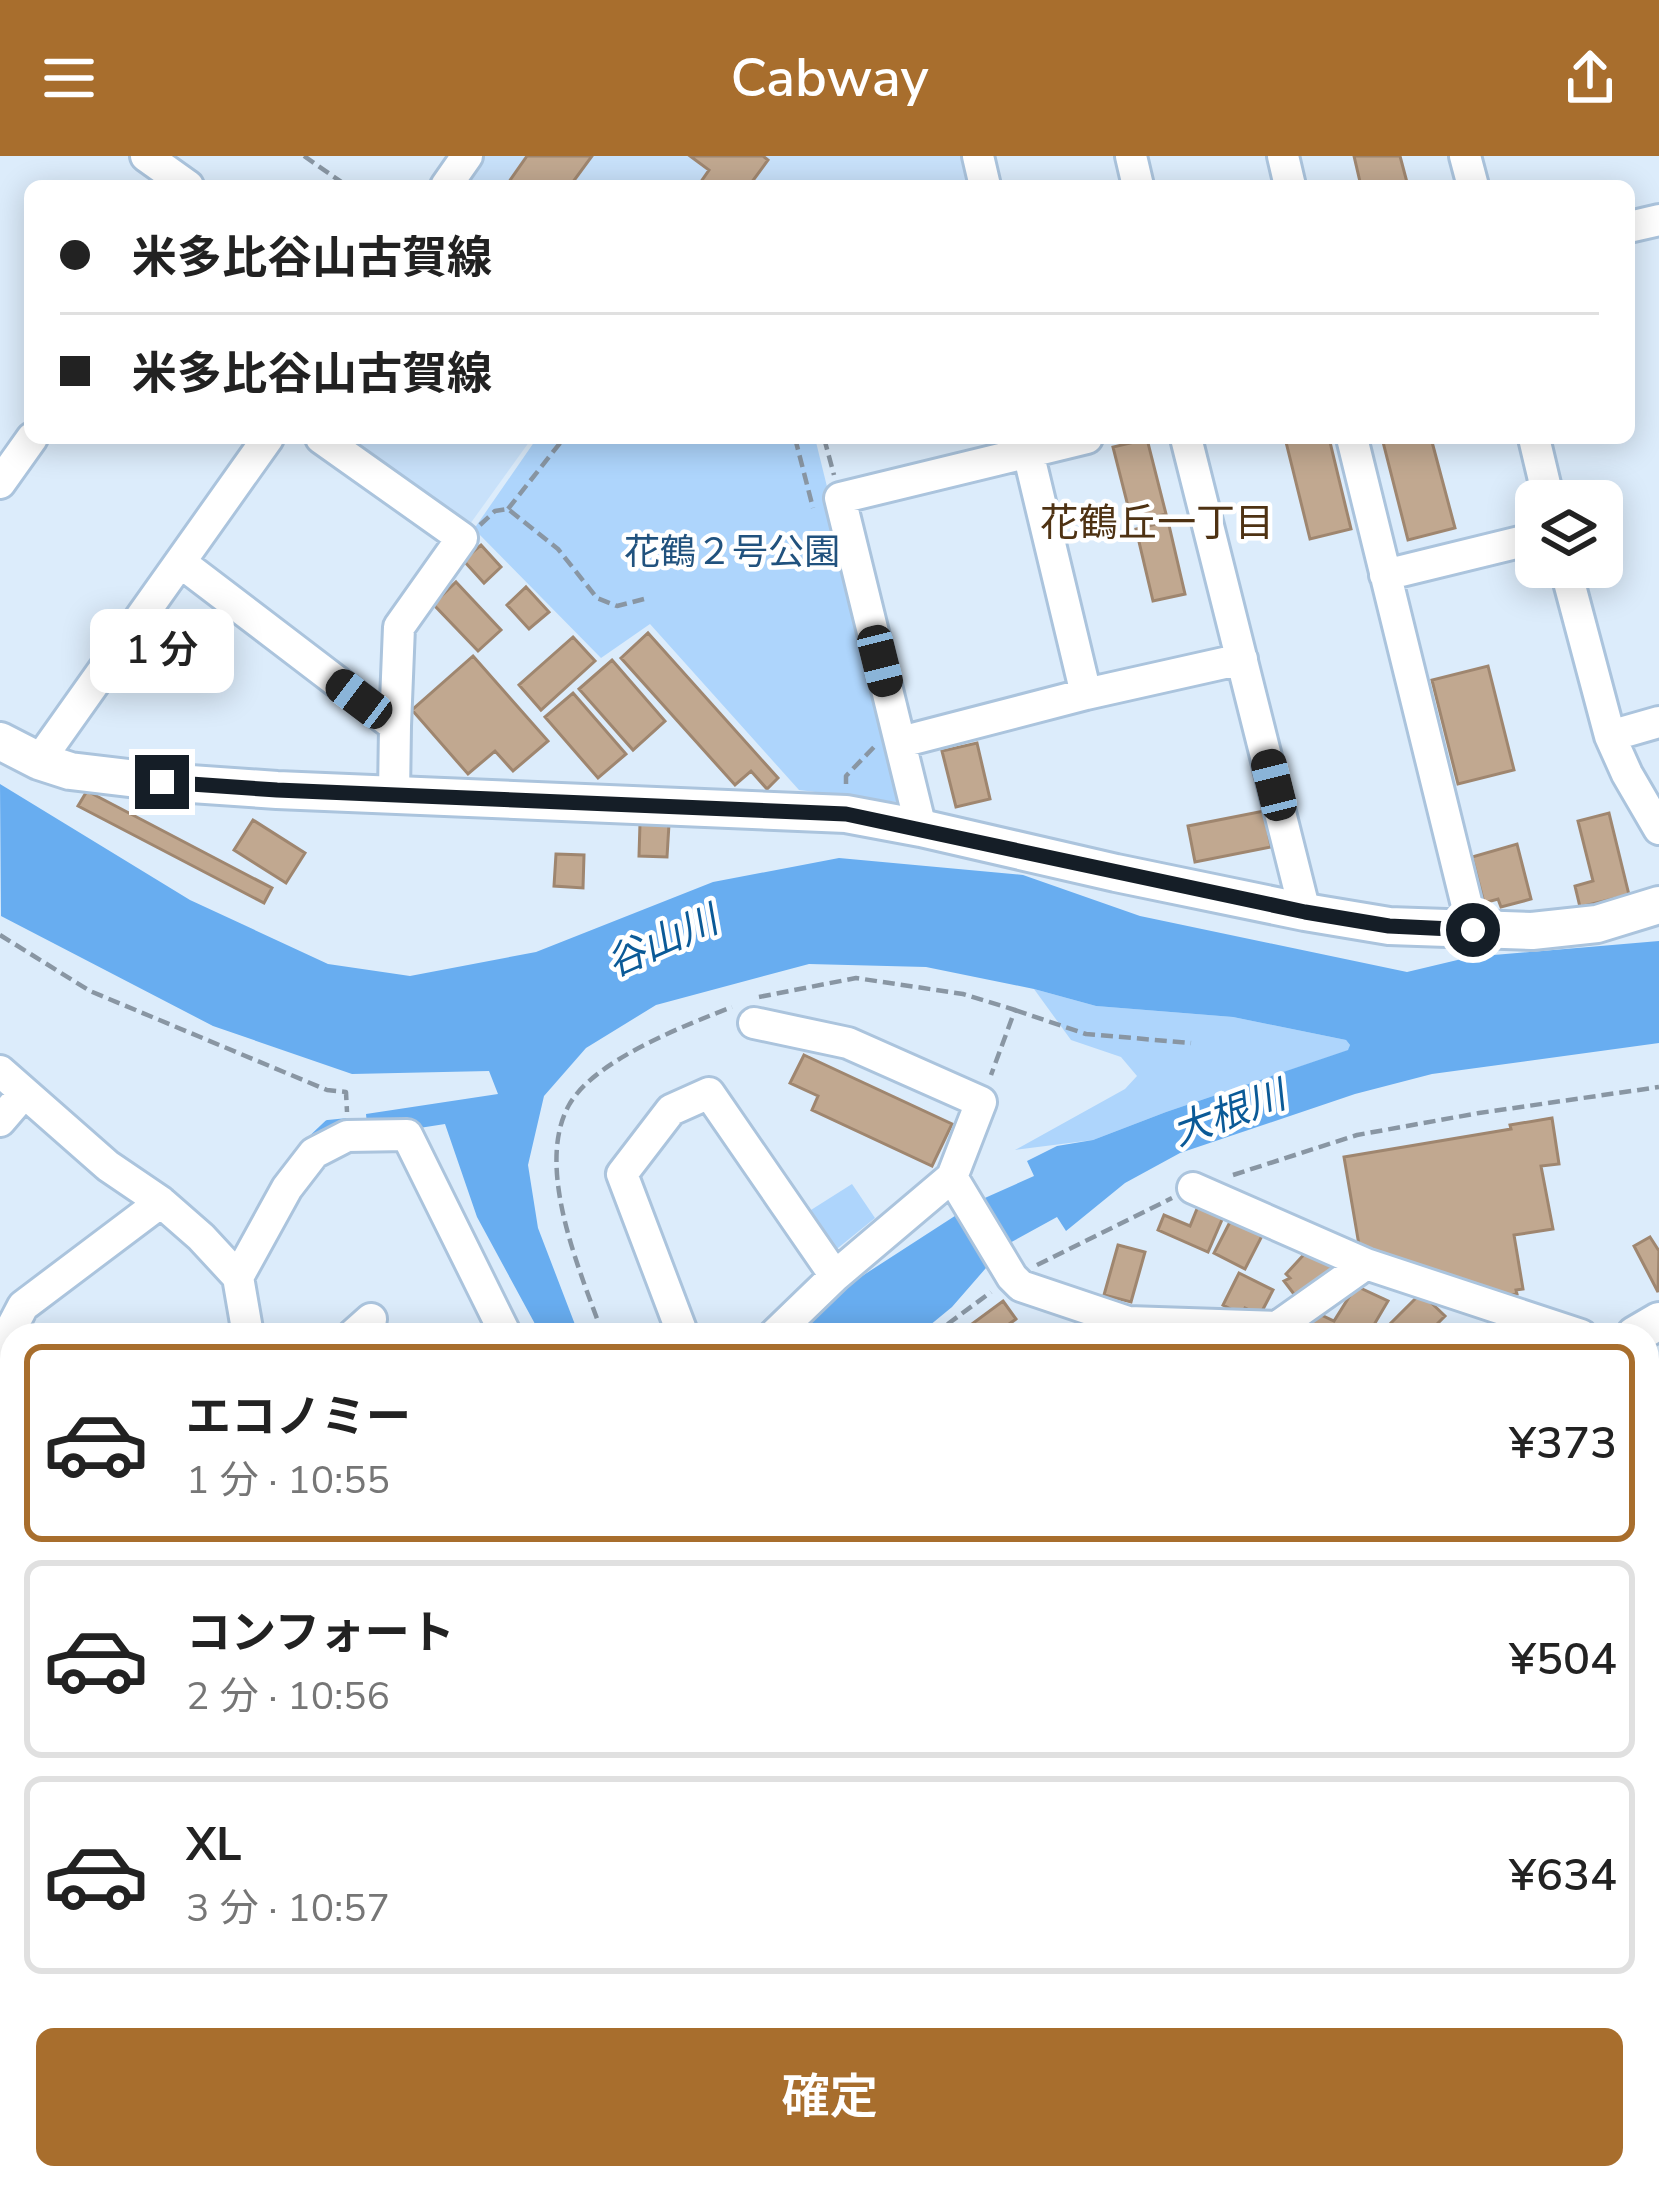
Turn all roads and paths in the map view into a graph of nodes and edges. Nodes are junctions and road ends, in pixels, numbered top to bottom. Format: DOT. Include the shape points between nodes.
graph roads {
  1 [pos="146,156"];
  2 [pos="304,156"];
  3 [pos="180,180"];
  4 [pos="338,180"];
  5 [pos="28,444"];
  6 [pos="264,444"];
  7 [pos="329,444"];
  8 [pos="559,444"];
  9 [pos="826,444"];
  10 [pos="1062,444"];
  11 [pos="1188,444"];
  12 [pos="1353,444"];
  13 [pos="1535,444"];
  14 [pos="1028,452"];
  15 [pos="1544,480"];
  16 [pos="0,483"];
  17 [pos="840,498"];
  18 [pos="508,509"];
  19 [pos="461,538"];
  20 [pos="1515,543"];
  21 [pos="180,562"];
  22 [pos="1385,574"];
  23 [pos="1570,588"];
  24 [pos="644,599"];
  25 [pos="1242,659"];
  26 [pos="1086,694"];
  27 [pos="1659,722"];
  28 [pos="394,726"];
  29 [pos="1610,736"];
  30 [pos="0,741"];
  31 [pos="887,745"];
  32 [pos="39,761"];
  33 [pos="394,795"];
  34 [pos="846,814"];
  35 [pos="921,828"];
  36 [pos="1659,829"];
  37 [pos="1659,905"];
  38 [pos="1305,912"];
  39 [pos="1473,930"];
  40 [pos="0,935"];
  41 [pos="748,1009"];
  42 [pos="1015,1010"];
  43 [pos="1190,1043"];
  44 [pos="0,1071"];
  45 [pos="1659,1087"];
  46 [pos="346,1092"];
  47 [pos="25,1093"];
  48 [pos="981,1102"];
  49 [pos="0,1121"];
  50 [pos="952,1177"];
  51 [pos="1193,1188"];
  52 [pos="161,1202"];
  53 [pos="1366,1264"];
  54 [pos="835,1276"];
  55 [pos="238,1277"];
  56 [pos="1012,1277"];
  57 [pos="14,1323"];
  58 [pos="246,1323"];
  59 [pos="500,1323"];
  60 [pos="599,1323"];
  61 [pos="678,1323"];
  62 [pos="786,1323"];
  63 [pos="949,1323"];
  64 [pos="1109,1323"];
  65 [pos="1284,1323"];
  66 [pos="1545,1323"];
  1 -- 3 [label="street"];
  2 -- 4 [label="path"];
  5 -- 16 [label="street"];
  6 -- 21 [label="street"];
  7 -- 19 [label="street"];
  8 -- 18 [label="path"];
  9 -- 17 [label="path"];
  10 -- 14 [label="street"];
  11 -- 25 [label="street"];
  12 -- 22 [label="street"];
  13 -- 15 [label="street"];
  14 -- 17 [label="street"];
  14 -- 26 [label="street"];
  17 -- 31 [label="street"];
  18 -- 19 [label="path"];
  18 -- 24 [label="path" via="558,549 597,598 617,606"];
  19 -- 28 [label="street" via="400,627"];
  20 -- 22 [label="street"];
  21 -- 28 [label="street"];
  21 -- 32 [label="street"];
  22 -- 39 [label="street"];
  23 -- 29 [label="street"];
  25 -- 26 [label="street"];
  25 -- 38 [label="street"];
  26 -- 31 [label="street"];
  27 -- 29 [label="street"];
  28 -- 33 [label="street"];
  29 -- 36 [label="street"];
  30 -- 32 [label="main road"];
  31 -- 34 [label="path" via="846,776"];
  31 -- 35 [label="street"];
  32 -- 33 [label="main road" via="162,782"];
  33 -- 34 [label="main road"];
  34 -- 35 [label="main road"];
  35 -- 38 [label="main road"];
  37 -- 39 [label="main road" via="1597,924"];
  38 -- 39 [label="main road"];
  40 -- 46 [label="path" via="90,991"];
  41 -- 42 [label="path" via="856,978"];
  41 -- 48 [label="street"];
  41 -- 60 [label="path" via="657,1036 590,1080 568,1105 556,1147 562,1220"];
  42 -- 43 [label="path" via="1086,1034"];
  42 -- 48 [label="path"];
  44 -- 47 [label="street"];
  45 -- 51 [label="path" via="1357,1135"];
  47 -- 49 [label="street"];
  47 -- 52 [label="street"];
  48 -- 50 [label="street"];
  50 -- 54 [label="street"];
  50 -- 56 [label="street"];
  51 -- 53 [label="street"];
  51 -- 56 [label="path"];
  52 -- 55 [label="street"];
  52 -- 57 [label="street" via="23,1306"];
  53 -- 65 [label="street"];
  53 -- 66 [label="street"];
  54 -- 61 [label="street" via="709,1093 671,1110 622,1174"];
  54 -- 62 [label="street"];
  55 -- 58 [label="street"];
  55 -- 59 [label="street" via="314,1153 347,1136 407,1135"];
  56 -- 63 [label="path"];
  56 -- 64 [label="street"];
}
